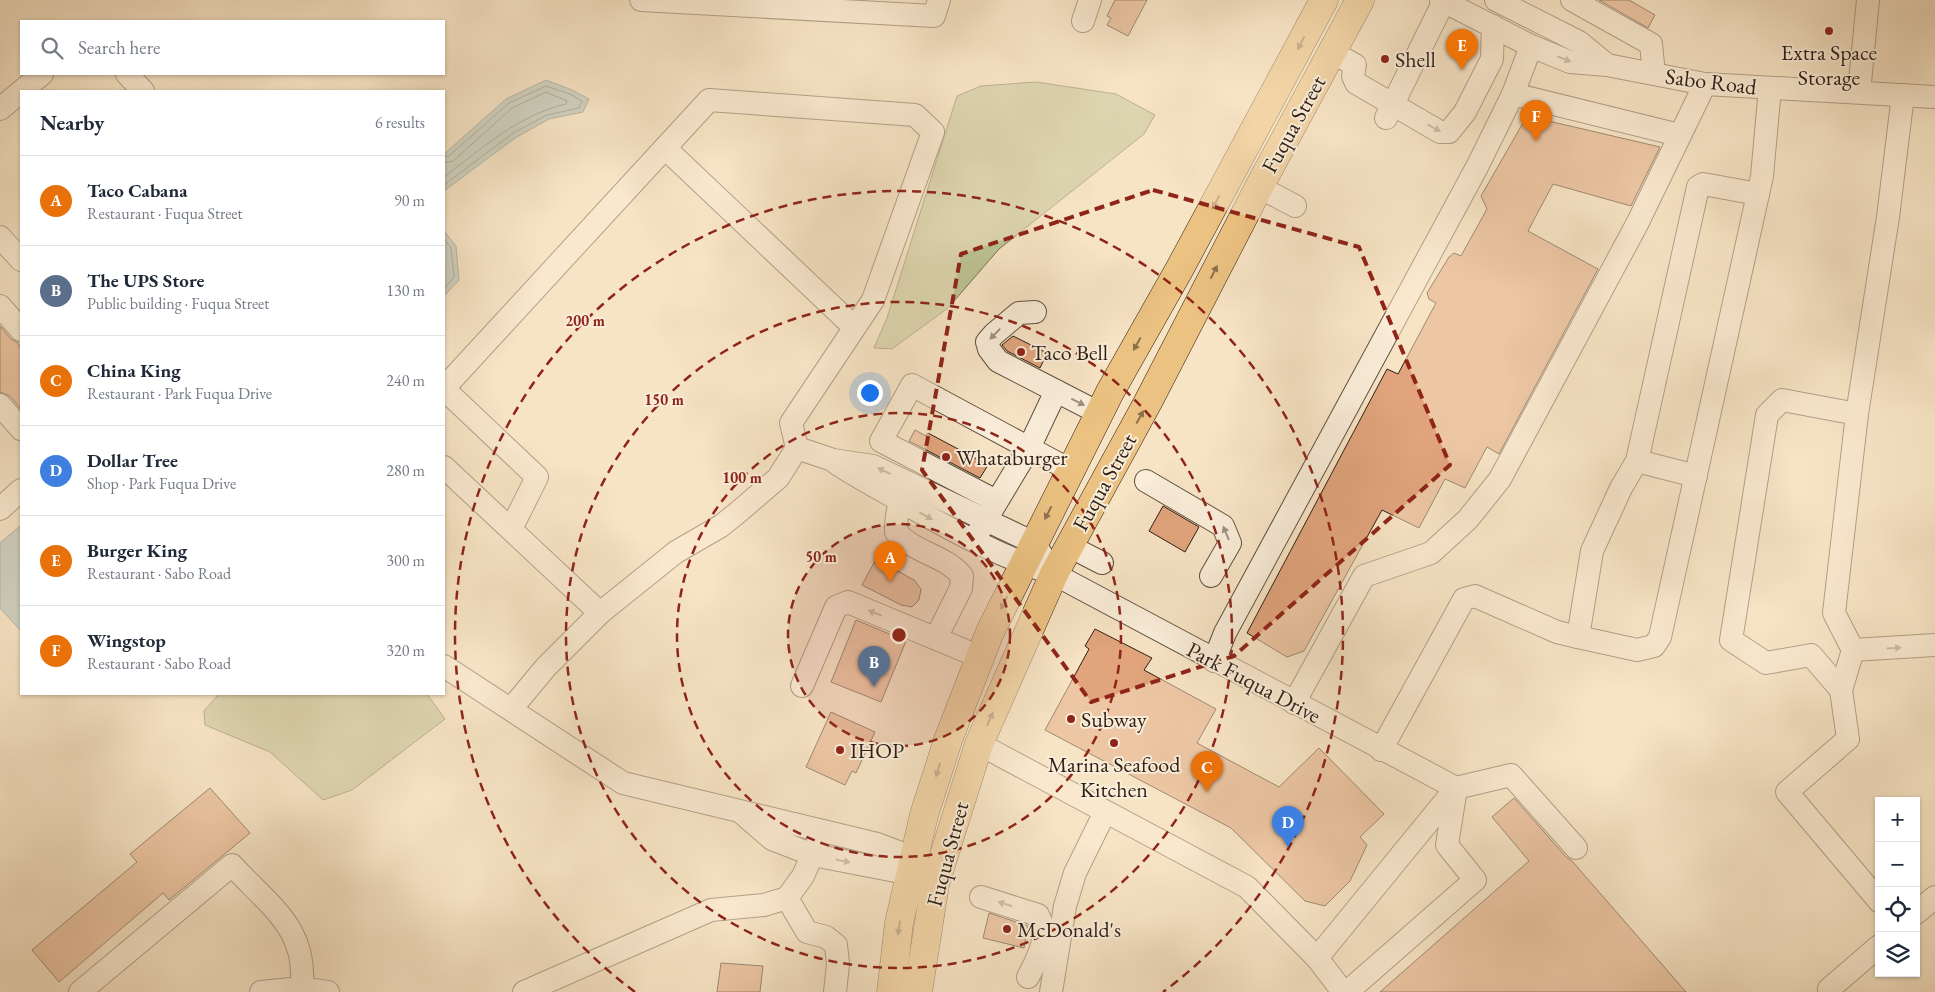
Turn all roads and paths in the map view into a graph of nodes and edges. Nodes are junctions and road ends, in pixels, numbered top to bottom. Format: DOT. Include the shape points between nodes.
graph roads {
  1 [pos="641,0"];
  2 [pos="940,0"];
  3 [pos="1324,0"];
  4 [pos="1360,0"];
  5 [pos="1496,0"];
  6 [pos="1571,0"];
  7 [pos="1868,0"];
  8 [pos="1442,1"];
  9 [pos="797,4"];
  10 [pos="1493,26"];
  11 [pos="1550,27"];
  12 [pos="1531,46"];
  13 [pos="1332,52"];
  14 [pos="1607,65"];
  15 [pos="1654,74"];
  16 [pos="41,75"];
  17 [pos="129,75"];
  18 [pos="1705,84"];
  19 [pos="1770,88"];
  20 [pos="23,90"];
  21 [pos="142,90"];
  22 [pos="20,92"];
  23 [pos="1859,92"];
  24 [pos="1513,94"];
  25 [pos="1902,95"];
  26 [pos="1935,97"];
  27 [pos="0,109"];
  28 [pos="1389,111"];
  29 [pos="1679,135"];
  30 [pos="665,148"];
  31 [pos="1231,174"];
  32 [pos="1259,187"];
  33 [pos="1758,194"];
  34 [pos="1295,206"];
  35 [pos="0,237"];
  36 [pos="20,259"];
  37 [pos="0,306"];
  38 [pos="1036,312"];
  39 [pos="854,327"];
  40 [pos="20,329"];
  41 [pos="445,388"];
  42 [pos="445,390"];
  43 [pos="1056,391"];
  44 [pos="0,405"];
  45 [pos="1099,413"];
  46 [pos="1857,414"];
  47 [pos="20,428"];
  48 [pos="797,448"];
  49 [pos="1029,448"];
  50 [pos="1637,461"];
  51 [pos="445,468"];
  52 [pos="1070,470"];
  53 [pos="1696,476"];
  54 [pos="1146,481"];
  55 [pos="20,491"];
  56 [pos="905,492"];
  57 [pos="0,509"];
  58 [pos="990,510"];
  59 [pos="511,529"];
  60 [pos="974,540"];
  61 [pos="1069,546"];
  62 [pos="1028,554"];
  63 [pos="1102,563"];
  64 [pos="1054,574"];
  65 [pos="1211,576"];
  66 [pos="600,613"];
  67 [pos="1578,637"];
  68 [pos="936,638"];
  69 [pos="1935,645"];
  70 [pos="1853,650"];
  71 [pos="980,657"];
  72 [pos="1214,661"];
  73 [pos="445,667"];
  74 [pos="802,686"];
  75 [pos="1841,690"];
  76 [pos="1294,703"];
  77 [pos="510,709"];
  78 [pos="948,740"];
  79 [pos="979,744"];
  80 [pos="1381,750"];
  81 [pos="1456,788"];
  82 [pos="738,810"];
  83 [pos="1105,812"];
  84 [pos="823,831"];
  85 [pos="1576,848"];
  86 [pos="813,855"];
  87 [pos="941,864"];
  88 [pos="913,866"];
  89 [pos="1875,896"];
  90 [pos="981,897"];
  91 [pos="1935,897"];
  92 [pos="787,898"];
  93 [pos="1920,910"];
  94 [pos="1875,949"];
  95 [pos="1317,958"];
  96 [pos="1028,977"];
  97 [pos="1829,989"];
  98 [pos="301,990"];
  99 [pos="80,992"];
  100 [pos="260,992"];
  101 [pos="328,992"];
  102 [pos="524,992"];
  103 [pos="835,992"];
  104 [pos="891,992"];
  105 [pos="918,992"];
  106 [pos="1052,992"];
  107 [pos="1343,992"];
  108 [pos="1347,992"];
  1 -- 9 [label="street"];
  2 -- 9 [label="street" via="934,16"];
  3 -- 31 [label="main road, Fuqua Street, one-way"];
  4 -- 13 [label="main road, Fuqua Street"];
  5 -- 11 [label="street, Sabo Road"];
  6 -- 11 [label="street"];
  6 -- 15 [label="street" via="1651,44"];
  7 -- 23 [label="street"];
  8 -- 10 [label="street, Sabo Road"];
  8 -- 28 [label="street"];
  10 -- 12 [label="street, Sabo Road"];
  28 -- 10 [label="street, one-way" via="1440,132 1454,128 1466,112 1492,59"];
  11 -- 14 [label="street, Sabo Road" via="1579,42"];
  12 -- 14 [label="street, Sabo Road, one-way" via="1570,62"];
  12 -- 24 [label="street"];
  13 -- 28 [label="street" via="1355,65 1353,76 1356,83"];
  13 -- 32 [label="main road, Fuqua Street"];
  14 -- 15 [label="street, Sabo Road"];
  15 -- 18 [label="street, Sabo Road"];
  16 -- 20 [label="street"];
  17 -- 21 [label="street"];
  18 -- 19 [label="street, Sabo Road"];
  18 -- 29 [label="street"];
  19 -- 23 [label="street, Sabo Road"];
  19 -- 33 [label="street"];
  22 -- 27 [label="street"];
  23 -- 25 [label="street, Sabo Road"];
  24 -- 29 [label="street"];
  24 -- 72 [label="street" via="1477,168 1225,632"];
  25 -- 26 [label="street, Sabo Road"];
  25 -- 46 [label="street" via="1888,217"];
  29 -- 76 [label="street" via="1637,224 1500,479 1468,519 1431,553 1364,576"];
  30 -- 39 [label="street"];
  30 -- 39 [label="street" via="709,100 915,115 933,132 873,300"];
  30 -- 41 [label="street"];
  31 -- 32 [label="main road"];
  31 -- 45 [label="main road, Fuqua Street, one-way"];
  32 -- 34 [label="street"];
  61 -- 32 [label="main road, Fuqua Street, one-way"];
  33 -- 50 [label="street" via="1703,184 1698,187"];
  33 -- 53 [label="street"];
  35 -- 36 [label="street"];
  37 -- 40 [label="street"];
  38 -- 43 [label="street, one-way" via="1012,317 987,342 998,361"];
  39 -- 48 [label="street" via="791,423"];
  42 -- 59 [label="street" via="537,477"];
  43 -- 45 [label="street, one-way"];
  43 -- 49 [label="street"];
  44 -- 47 [label="street"];
  45 -- 52 [label="main road, Fuqua Street"];
  46 -- 70 [label="street" via="1834,613"];
  46 -- 75 [label="street" via="1782,400 1767,416 1731,640 1766,663 1811,655"];
  48 -- 56 [label="street"];
  48 -- 66 [label="street" via="778,478 736,514 676,552"];
  49 -- 52 [label="street"];
  49 -- 58 [label="street"];
  49 -- 58 [label="street" via="912,385 881,441"];
  50 -- 53 [label="street"];
  50 -- 67 [label="street" via="1592,551"];
  51 -- 59 [label="street"];
  52 -- 62 [label="main road, Fuqua Street, one-way"];
  53 -- 67 [label="street" via="1660,637 1654,646 1637,650"];
  65 -- 54 [label="street, one-way" via="1230,543 1223,526"];
  55 -- 57 [label="street"];
  56 -- 58 [label="street"];
  56 -- 60 [label="street, one-way"];
  56 -- 68 [label="street" via="896,517 896,532 905,543 954,566 962,576 961,588"];
  58 -- 60 [label="street"];
  58 -- 62 [label="street"];
  59 -- 66 [label="street"];
  60 -- 62 [label="street"];
  61 -- 63 [label="street"];
  61 -- 64 [label="main road, Fuqua Street"];
  62 -- 64 [label="street, Park Fuqua Drive"];
  62 -- 71 [label="main road, Fuqua Street, one-way"];
  64 -- 72 [label="street, Park Fuqua Drive"];
  79 -- 64 [label="main road, Fuqua Street, one-way"];
  66 -- 77 [label="street"];
  67 -- 80 [label="street" via="1557,632 1475,596 1464,599"];
  68 -- 71 [label="street"];
  68 -- 74 [label="street, one-way" via="848,602 836,607"];
  70 -- 69 [label="street, one-way"];
  70 -- 75 [label="street"];
  71 -- 78 [label="main road, Fuqua Street"];
  72 -- 76 [label="street, Park Fuqua Drive"];
  73 -- 77 [label="street"];
  75 -- 89 [label="street" via="1848,739 1787,792"];
  76 -- 80 [label="street, Park Fuqua Drive"];
  77 -- 82 [label="street" via="623,783"];
  78 -- 79 [label="main road"];
  78 -- 88 [label="main road, Fuqua Street, one-way" via="924,815"];
  79 -- 83 [label="street"];
  79 -- 87 [label="main road, Fuqua Street"];
  80 -- 81 [label="street, Park Fuqua Drive"];
  81 -- 85 [label="street" via="1511,774"];
  81 -- 95 [label="street"];
  81 -- 108 [label="street" via="1447,845 1475,880"];
  82 -- 84 [label="street"];
  82 -- 86 [label="street" via="772,839"];
  83 -- 95 [label="street" via="1247,887"];
  83 -- 106 [label="street" via="1075,873 1064,906"];
  84 -- 86 [label="street"];
  84 -- 88 [label="street" via="877,844"];
  86 -- 88 [label="street, one-way"];
  86 -- 92 [label="street"];
  87 -- 88 [label="main road"];
  87 -- 105 [label="main road, Fuqua Street"];
  88 -- 104 [label="main road, Fuqua Street, one-way" via="899,923"];
  96 -- 90 [label="street, one-way" via="1040,955 1044,937 1038,915"];
  91 -- 93 [label="street"];
  92 -- 102 [label="street" via="764,905 711,910"];
  92 -- 103 [label="street" via="807,932 826,937 836,945"];
  94 -- 97 [label="street"];
  95 -- 107 [label="street"];
  98 -- 99 [label="street" via="300,952 289,925 232,865"];
  98 -- 100 [label="street"];
  98 -- 101 [label="street"];
}
